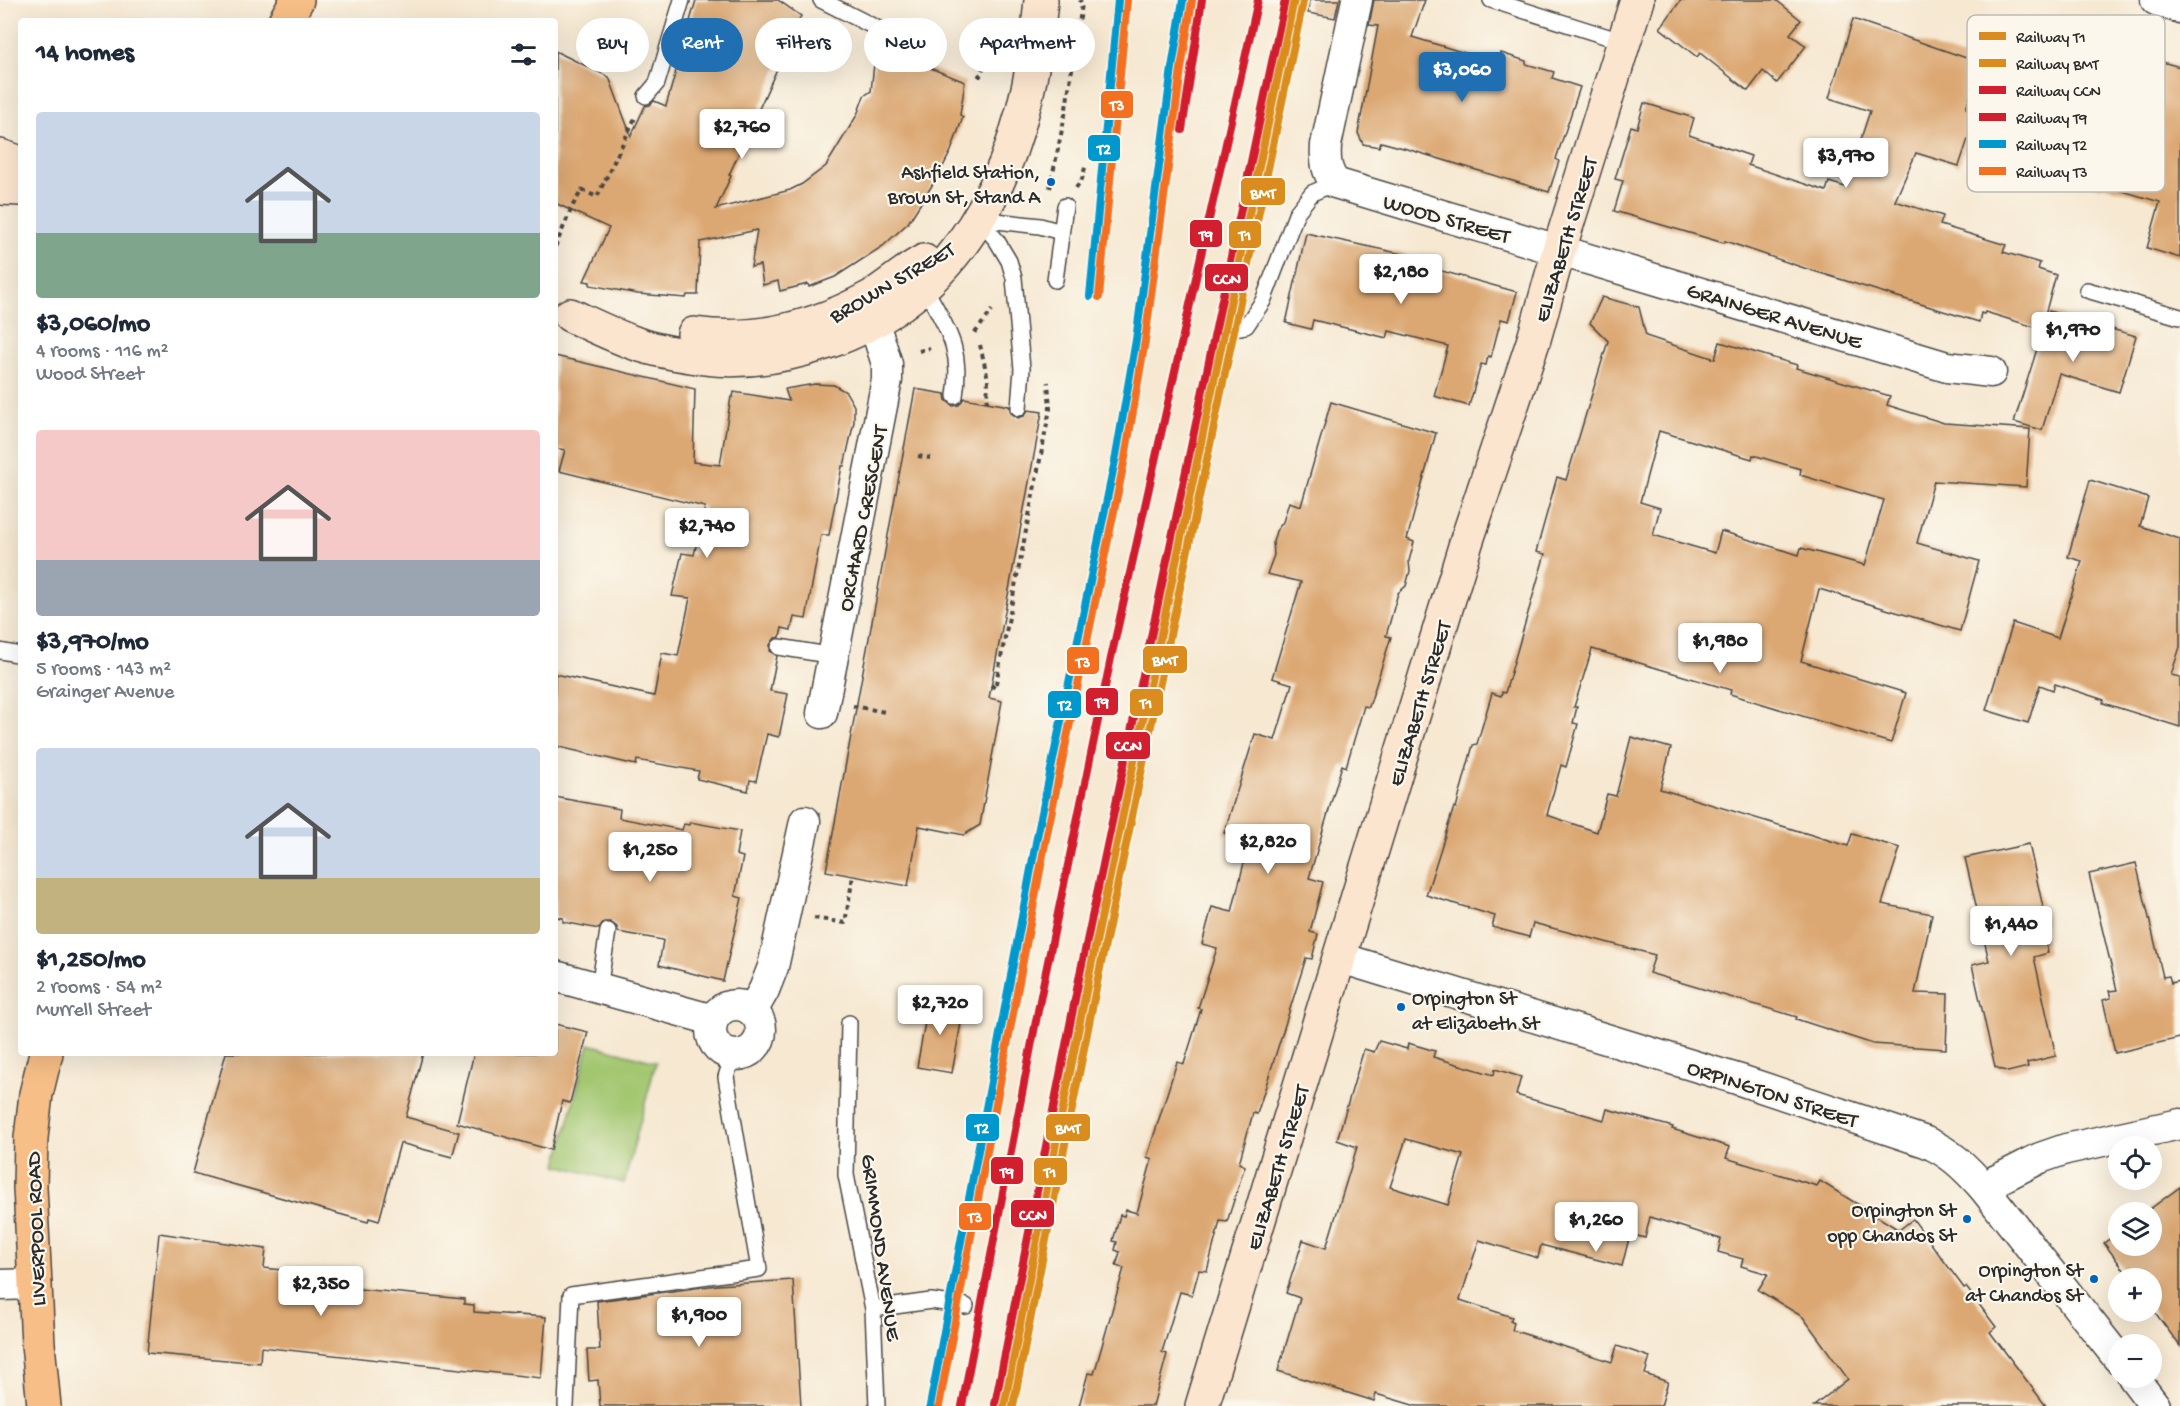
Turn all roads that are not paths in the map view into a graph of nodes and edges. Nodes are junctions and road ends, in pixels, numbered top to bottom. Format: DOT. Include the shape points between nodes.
graph roads {
  1 [pos="297,0"];
  2 [pos="682,0"];
  3 [pos="821,0"];
  4 [pos="1041,0"];
  5 [pos="1357,0"];
  6 [pos="1491,0"];
  7 [pos="1637,0"];
  8 [pos="2156,0"];
  9 [pos="2180,8"];
  10 [pos="287,18"];
  11 [pos="864,22"];
  12 [pos="1624,42"];
  13 [pos="646,96"];
  14 [pos="0,156"];
  15 [pos="18,162"];
  16 [pos="1335,183"];
  17 [pos="0,188"];
  18 [pos="18,189"];
  19 [pos="1065,206"];
  20 [pos="971,230"];
  21 [pos="1061,232"];
  22 [pos="1559,250"];
  23 [pos="1054,280"];
  24 [pos="924,286"];
  25 [pos="2087,290"];
  26 [pos="563,313"];
  27 [pos="2180,317"];
  28 [pos="874,323"];
  29 [pos="1226,328"];
  30 [pos="1992,372"];
  31 [pos="956,396"];
  32 [pos="1019,408"];
  33 [pos="779,647"];
  34 [pos="0,651"];
  35 [pos="18,654"];
  36 [pos="834,656"];
  37 [pos="836,709"];
  38 [pos="805,821"];
  39 [pos="608,931"];
  40 [pos="1341,958"];
  41 [pos="558,977"];
  42 [pos="599,988"];
  43 [pos="752,1011"];
  44 [pos="713,1020"];
  45 [pos="849,1023"];
  46 [pos="733,1055"];
  47 [pos="45,1056"];
  48 [pos="2180,1124"];
  49 [pos="1983,1187"];
  50 [pos="36,1284"];
  51 [pos="0,1286"];
  52 [pos="966,1306"];
  53 [pos="873,1309"];
  54 [pos="2108,1346"];
  55 [pos="2141,1388"];
  56 [pos="44,1406"];
  57 [pos="566,1406"];
  58 [pos="877,1406"];
  59 [pos="1202,1406"];
  60 [pos="2155,1406"];
  1 -- 10 [label="highway"];
  2 -- 13 [label="lane" via="657,83"];
  3 -- 11 [label="lane"];
  4 -- 20 [label="main road, BROWN STREET" via="1026,100 1005,166"];
  5 -- 16 [label="street" via="1326,145 1325,160"];
  6 -- 12 [label="lane"];
  7 -- 12 [label="main road, ELIZABETH STREET"];
  8 -- 9 [label="street"];
  12 -- 22 [label="main road, ELIZABETH STREET"];
  14 -- 15 [label="main road"];
  16 -- 22 [label="street, WOOD STREET"];
  16 -- 29 [label="lane" via="1312,193 1297,212 1263,301 1246,326"];
  17 -- 18 [label="main road"];
  19 -- 21 [label="lane"];
  20 -- 21 [label="lane" via="1040,226"];
  20 -- 24 [label="main road, BROWN STREET"];
  20 -- 26 [label="main road, BROWN STREET" via="872,296 840,313 784,331 755,336 700,335"];
  20 -- 32 [label="lane" via="997,241 1014,279 1022,369"];
  21 -- 23 [label="lane"];
  22 -- 30 [label="street, GRAINGER AVENUE" via="1947,367"];
  22 -- 40 [label="main road, ELIZABETH STREET"];
  24 -- 28 [label="main road, BROWN STREET"];
  24 -- 31 [label="lane" via="958,358"];
  25 -- 27 [label="lane"];
  26 -- 28 [label="main road, BROWN STREET" via="638,344 706,358 742,359 806,350"];
  28 -- 36 [label="street, ORCHARD CRESCENT" via="887,364 887,380"];
  33 -- 36 [label="lane"];
  34 -- 35 [label="lane"];
  36 -- 37 [label="street, ORCHARD CRESCENT"];
  38 -- 43 [label="street" via="773,967"];
  39 -- 42 [label="lane"];
  40 -- 49 [label="street, ORPINGTON STREET" via="1926,1142 1962,1164"];
  40 -- 59 [label="main road, ELIZABETH STREET"];
  41 -- 42 [label="street"];
  42 -- 44 [label="street"];
  43 -- 44 [label="street" via="730,1005"];
  43 -- 46 [label="street" via="761,1024 759,1040 749,1052"];
  44 -- 46 [label="street" via="714,1042"];
  45 -- 53 [label="lane, GRIMMOND AVENUE" via="846,1175"];
  46 -- 57 [label="lane" via="726,1077 759,1269 571,1295"];
  47 -- 50 [label="highway, LIVERPOOL ROAD" via="31,1138"];
  48 -- 49 [label="street" via="2057,1152"];
  49 -- 54 [label="street, ORPINGTON STREET"];
  50 -- 51 [label="street"];
  50 -- 56 [label="highway, LIVERPOOL ROAD"];
  52 -- 53 [label="lane" via="931,1301"];
  53 -- 58 [label="lane, GRIMMOND AVENUE"];
  55 -- 60 [label="street"];
}
